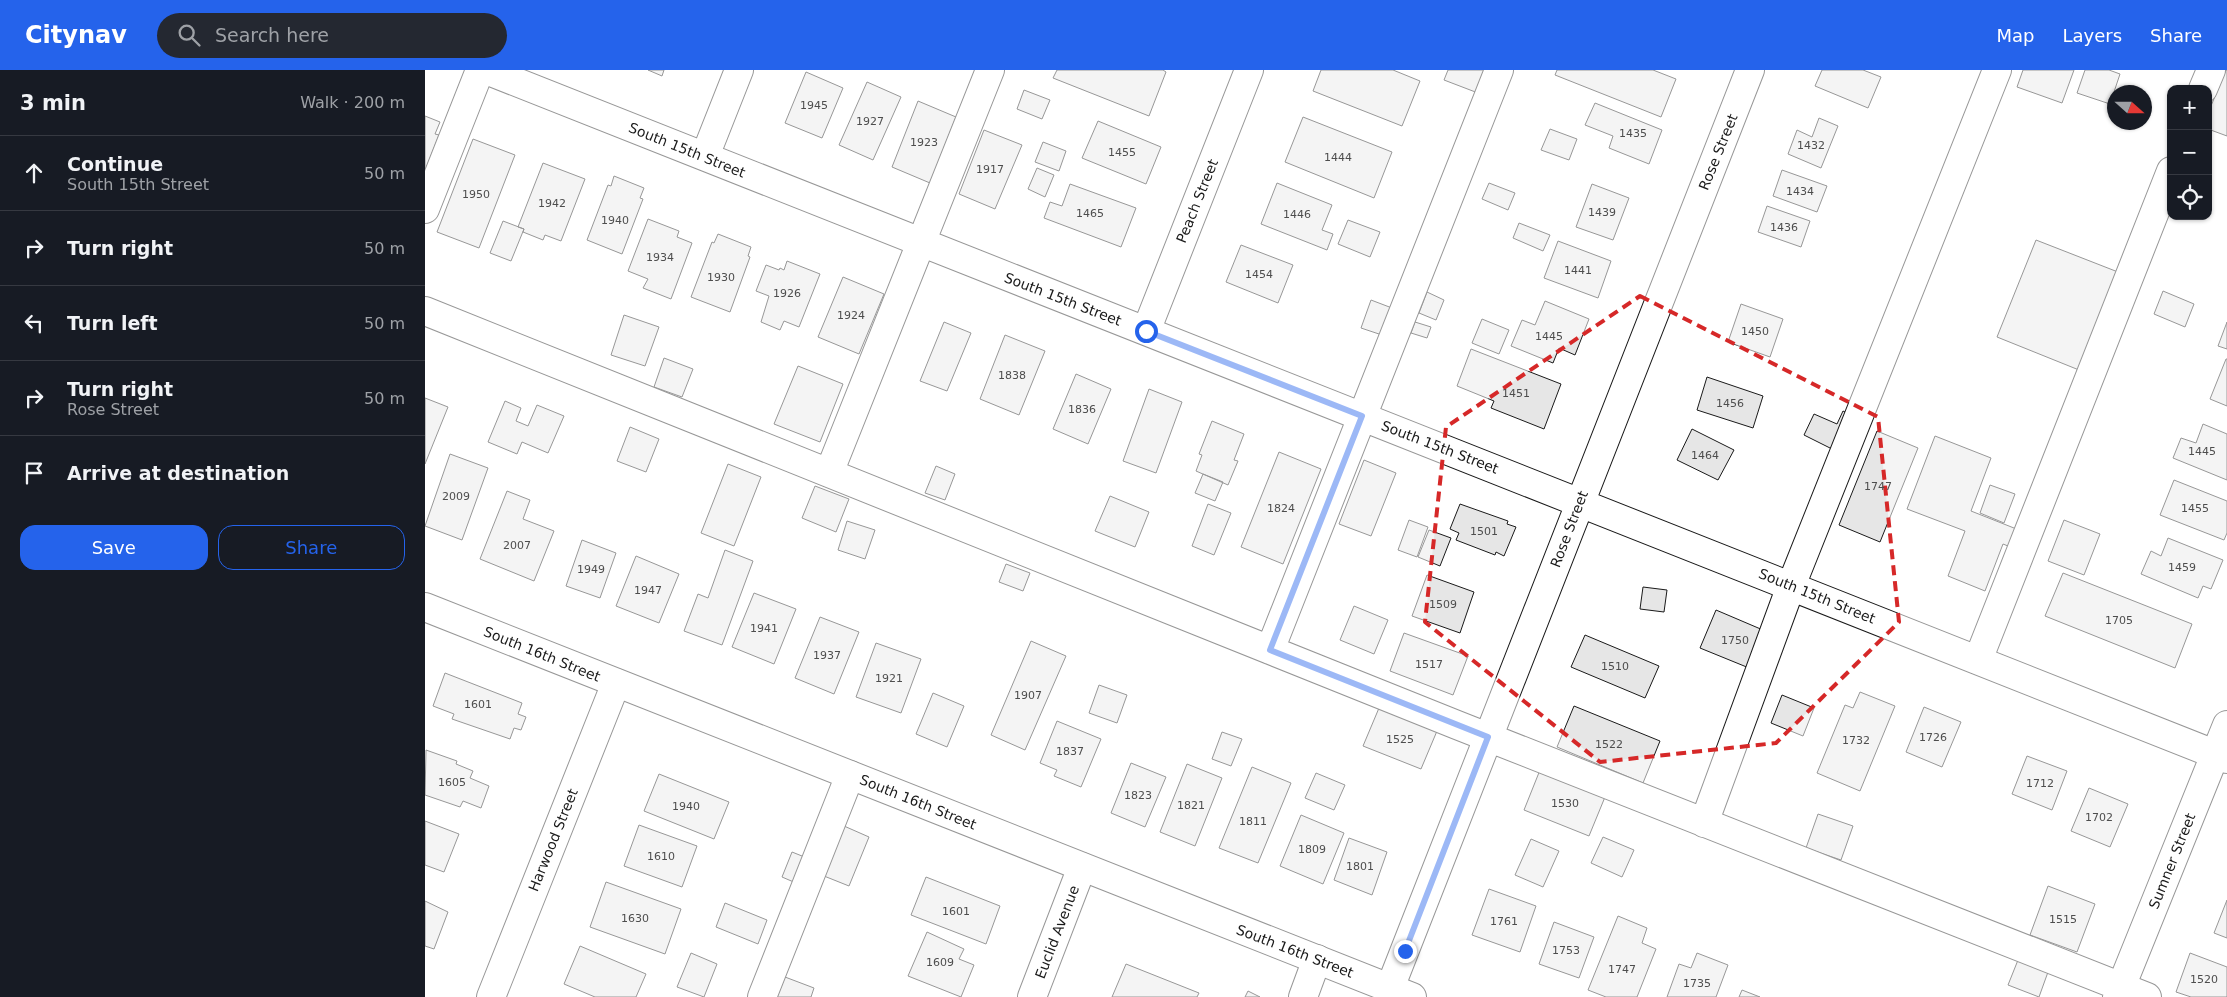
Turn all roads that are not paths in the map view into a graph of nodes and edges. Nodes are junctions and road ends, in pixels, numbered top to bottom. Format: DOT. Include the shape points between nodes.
graph roads {
  1 [pos="480,70"];
  2 [pos="486,70"];
  3 [pos="739,70"];
  4 [pos="990,70"];
  5 [pos="1249,70"];
  6 [pos="1499,70"];
  7 [pos="1750,70"];
  8 [pos="1997,70"];
  9 [pos="2211,70"];
  10 [pos="2205,85"];
  11 [pos="705,156"];
  12 [pos="2169,175"];
  13 [pos="425,209"];
  14 [pos="920,242"];
  15 [pos="425,311"];
  16 [pos="1146,331"];
  17 [pos="1362,416"];
  18 [pos="829,473"];
  19 [pos="1580,502"];
  20 [pos="1791,586"];
  21 [pos="425,607"];
  22 [pos="1270,650"];
  23 [pos="1978,660"];
  24 [pos="616,683"];
  25 [pos="2227,725"];
  26 [pos="1488,737"];
  27 [pos="2221,756"];
  28 [pos="850,776"];
  29 [pos="1705,823"];
  30 [pos="1083,867"];
  31 [pos="1317,959"];
  32 [pos="2119,992"];
  33 [pos="1401,993"];
  34 [pos="491,997"];
  35 [pos="762,997"];
  36 [pos="1032,997"];
  37 [pos="1303,997"];
  38 [pos="2147,997"];
  1 -- 13 [label="street"];
  2 -- 11 [label="street, South 15th Street"];
  3 -- 11 [label="street"];
  4 -- 14 [label="street"];
  5 -- 16 [label="street, Peach Street"];
  6 -- 17 [label="street"];
  7 -- 19 [label="street, Rose Street"];
  8 -- 20 [label="street"];
  9 -- 10 [label="street"];
  11 -- 14 [label="street, South 15th Street"];
  12 -- 23 [label="street"];
  14 -- 16 [label="street, South 15th Street"];
  14 -- 18 [label="street"];
  15 -- 18 [label="street"];
  16 -- 17 [label="street, South 15th Street"];
  17 -- 19 [label="street, South 15th Street"];
  17 -- 22 [label="street"];
  18 -- 22 [label="street"];
  19 -- 20 [label="street, South 15th Street"];
  19 -- 26 [label="street, Rose Street"];
  20 -- 23 [label="street, South 15th Street"];
  20 -- 29 [label="street"];
  21 -- 24 [label="street, South 16th Street"];
  22 -- 26 [label="street"];
  23 -- 27 [label="street, South 15th Street"];
  24 -- 28 [label="street, South 16th Street"];
  24 -- 34 [label="street, Harwood Street"];
  25 -- 27 [label="street, Sumner Street"];
  26 -- 29 [label="street"];
  26 -- 33 [label="street, Rose Street"];
  27 -- 32 [label="street, Sumner Street"];
  28 -- 30 [label="street, South 16th Street"];
  28 -- 35 [label="street"];
  29 -- 32 [label="street"];
  30 -- 31 [label="street, South 16th Street"];
  30 -- 36 [label="street, Euclid Avenue"];
  31 -- 33 [label="street, South 16th Street"];
  31 -- 37 [label="street"];
  32 -- 38 [label="street"];
}
